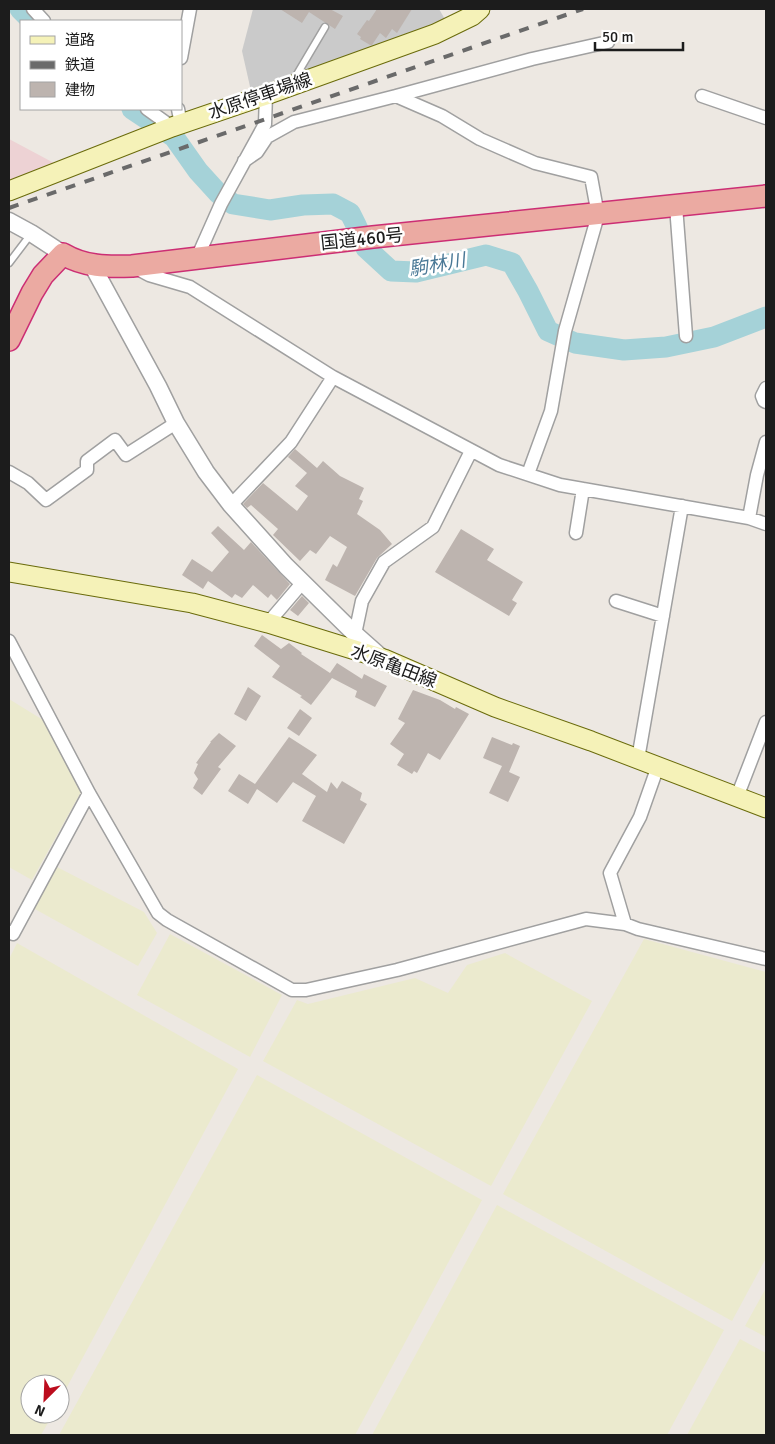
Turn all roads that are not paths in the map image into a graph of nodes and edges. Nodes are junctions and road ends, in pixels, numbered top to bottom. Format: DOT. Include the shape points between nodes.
graph roads {
  1 [pos="32,9"];
  2 [pos="190,9"];
  3 [pos="480,9"];
  4 [pos="43,20"];
  5 [pos="325,27"];
  6 [pos="608,42"];
  7 [pos="182,53"];
  8 [pos="289,86"];
  9 [pos="266,95"];
  10 [pos="396,96"];
  11 [pos="702,96"];
  12 [pos="150,110"];
  13 [pos="766,118"];
  14 [pos="177,120"];
  15 [pos="244,161"];
  16 [pos="9,191"];
  17 [pos="766,196"];
  18 [pos="676,206"];
  19 [pos="598,215"];
  20 [pos="9,221"];
  21 [pos="31,233"];
  22 [pos="63,254"];
  23 [pos="197,258"];
  24 [pos="9,263"];
  25 [pos="92,265"];
  26 [pos="132,266"];
  27 [pos="686,336"];
  28 [pos="9,340"];
  29 [pos="333,377"];
  30 [pos="766,388"];
  31 [pos="766,402"];
  32 [pos="176,423"];
  33 [pos="766,442"];
  34 [pos="471,450"];
  35 [pos="9,472"];
  36 [pos="528,474"];
  37 [pos="583,489"];
  38 [pos="231,505"];
  39 [pos="682,506"];
  40 [pos="749,518"];
  41 [pos="766,524"];
  42 [pos="576,533"];
  43 [pos="9,572"];
  44 [pos="303,582"];
  45 [pos="616,600"];
  46 [pos="663,616"];
  47 [pos="268,623"];
  48 [pos="354,634"];
  49 [pos="9,640"];
  50 [pos="384,659"];
  51 [pos="766,722"];
  52 [pos="638,758"];
  53 [pos="658,766"];
  54 [pos="89,793"];
  55 [pos="737,797"];
  56 [pos="766,808"];
  57 [pos="625,924"];
  58 [pos="9,932"];
  59 [pos="766,959"];
  1 -- 4 [label="street"];
  2 -- 7 [label="street"];
  3 -- 8 [label="main road, 水原停車場線" via="454,26"];
  5 -- 8 [label="lane"];
  6 -- 10 [label="street"];
  8 -- 9 [label="main road, 水原停車場線"];
  9 -- 14 [label="main road, 水原停車場線"];
  9 -- 15 [label="street" via="266,124"];
  10 -- 15 [label="street" via="294,122 267,137 257,152"];
  10 -- 19 [label="street" via="535,163 591,177"];
  11 -- 13 [label="street"];
  12 -- 14 [label="street"];
  14 -- 16 [label="main road, 水原停車場線" via="150,136"];
  15 -- 23 [label="street"];
  17 -- 18 [label="highway, 国道460号"];
  18 -- 19 [label="highway, 国道460号"];
  18 -- 27 [label="street"];
  19 -- 23 [label="highway, 国道460号"];
  19 -- 36 [label="street" via="565,331 551,411"];
  20 -- 21 [label="street"];
  21 -- 22 [label="street"];
  21 -- 24 [label="lane"];
  22 -- 25 [label="highway, 国道460号"];
  22 -- 28 [label="highway" via="43,275"];
  23 -- 26 [label="highway, 国道460号"];
  25 -- 26 [label="highway, 国道460号"];
  25 -- 32 [label="street"];
  26 -- 29 [label="street" via="149,275 190,287"];
  29 -- 34 [label="street"];
  29 -- 38 [label="street" via="291,442"];
  30 -- 31 [label="street" via="762,396"];
  32 -- 35 [label="street" via="126,455 115,440 87,461 87,470 46,500 28,483"];
  32 -- 38 [label="street"];
  33 -- 40 [label="street"];
  34 -- 36 [label="street" via="499,465"];
  34 -- 48 [label="street" via="433,527 384,562 362,601"];
  36 -- 37 [label="street"];
  37 -- 39 [label="street"];
  37 -- 42 [label="street"];
  38 -- 44 [label="street"];
  39 -- 40 [label="street"];
  39 -- 46 [label="street"];
  40 -- 41 [label="street"];
  43 -- 47 [label="main road, 水原亀田線" via="192,603"];
  44 -- 47 [label="street"];
  44 -- 48 [label="street"];
  45 -- 46 [label="street"];
  46 -- 52 [label="street"];
  47 -- 50 [label="main road, 水原亀田線"];
  48 -- 50 [label="street"];
  49 -- 54 [label="street"];
  50 -- 52 [label="main road, 水原亀田線" via="495,707"];
  51 -- 55 [label="street"];
  52 -- 53 [label="main road, 水原亀田線"];
  53 -- 55 [label="main road, 水原亀田線"];
  53 -- 57 [label="street" via="640,817 610,873"];
  54 -- 57 [label="street" via="158,913 292,990 306,990 397,970 586,919"];
  54 -- 58 [label="street" via="13,934"];
  55 -- 56 [label="main road, 水原亀田線"];
  57 -- 59 [label="street"];
}
